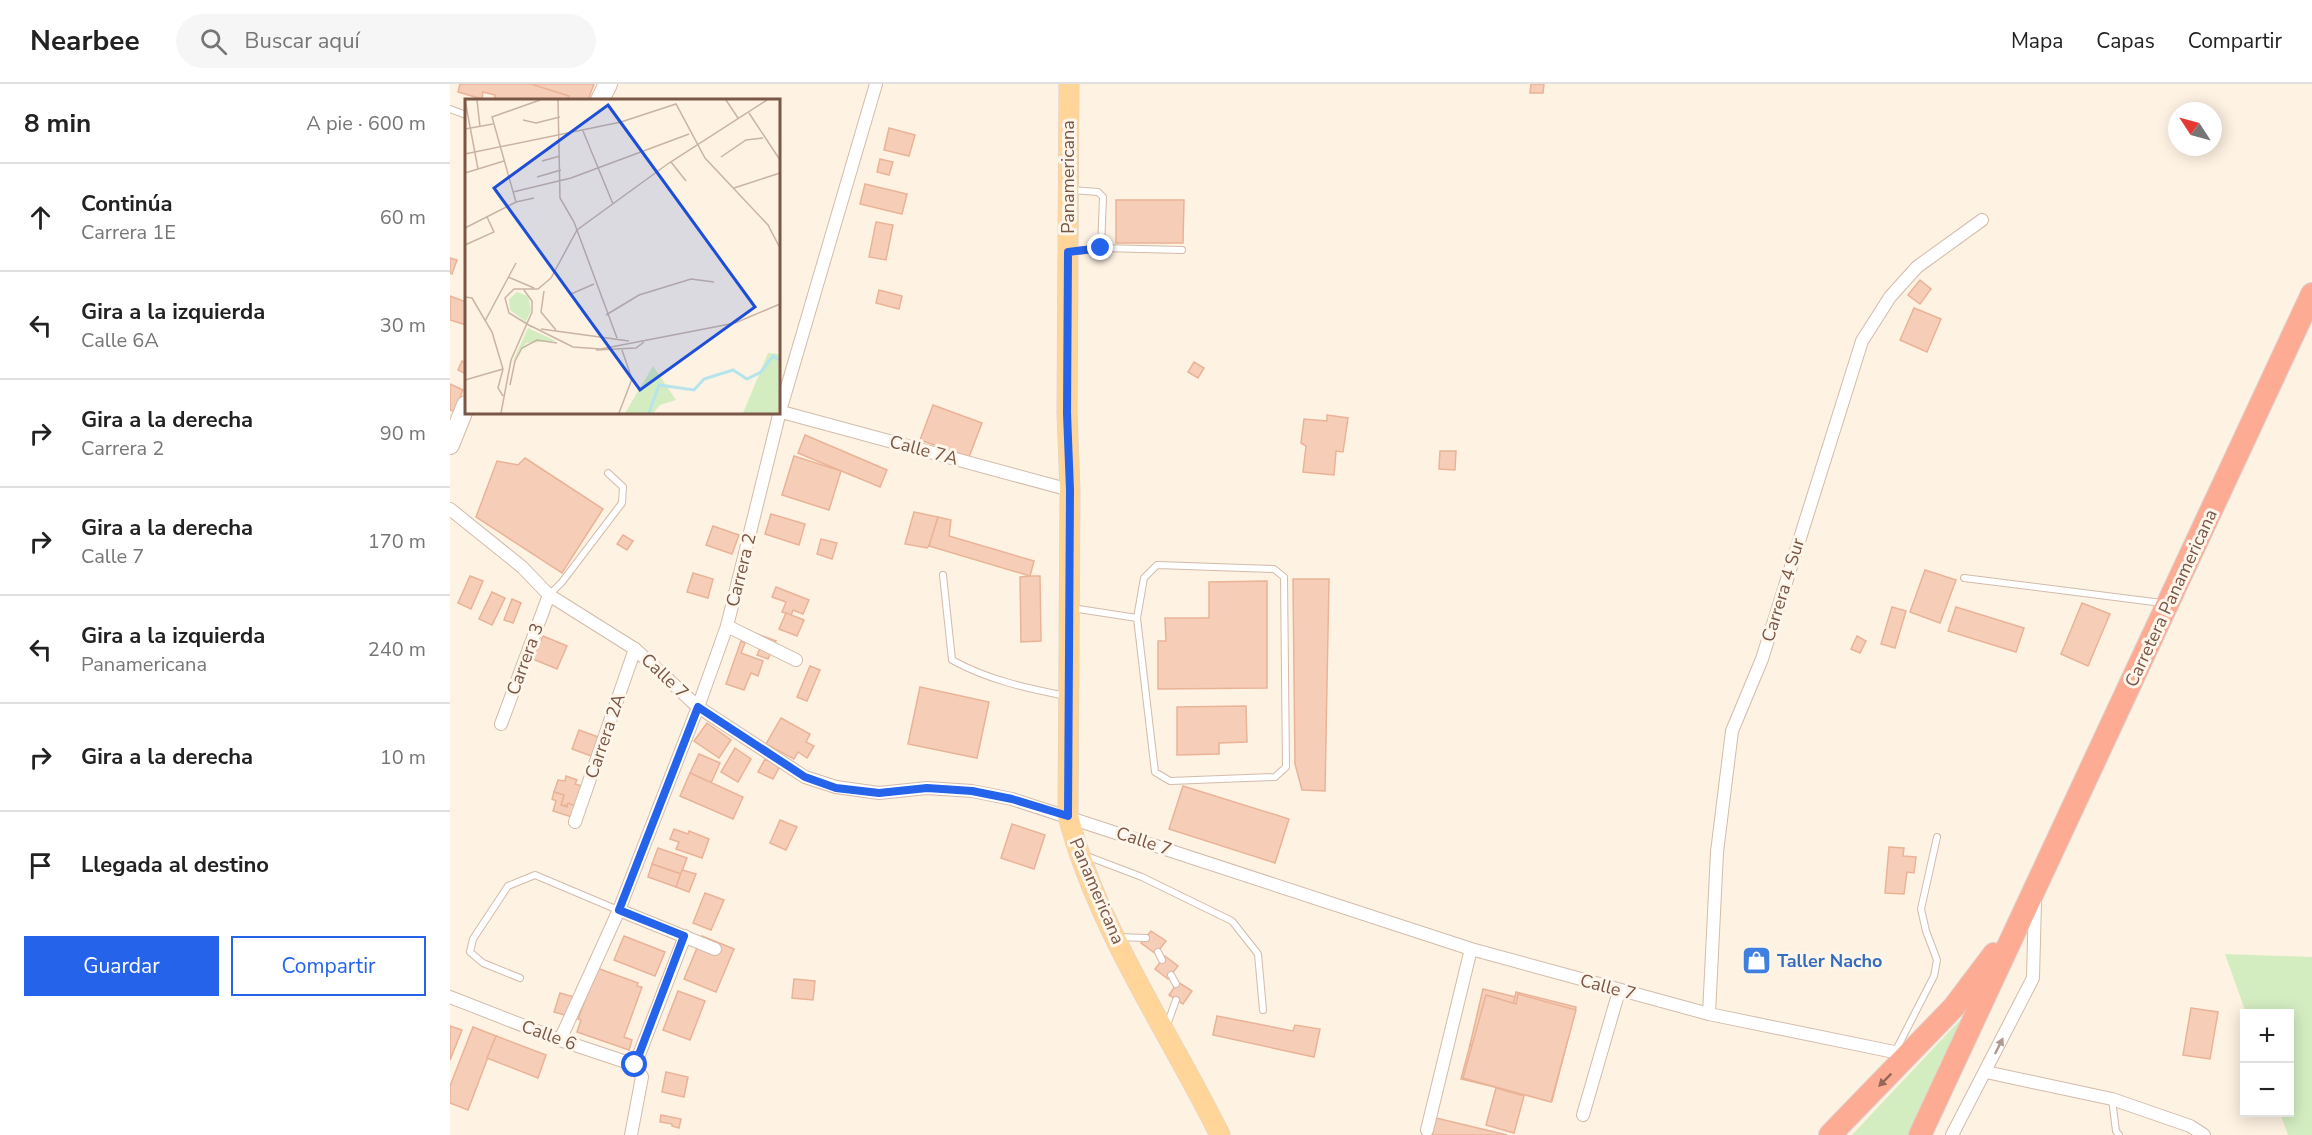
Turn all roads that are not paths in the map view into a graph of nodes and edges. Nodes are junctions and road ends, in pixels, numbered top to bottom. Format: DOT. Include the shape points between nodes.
graph roads {
  1 [pos="608,84"];
  2 [pos="876,84"];
  3 [pos="1069,84"];
  4 [pos="600,99"];
  5 [pos="450,109"];
  6 [pos="465,115"];
  7 [pos="1068,190"];
  8 [pos="1982,220"];
  9 [pos="1101,248"];
  10 [pos="1182,250"];
  11 [pos="1068,252"];
  12 [pos="2312,294"];
  13 [pos="465,408"];
  14 [pos="780,408"];
  15 [pos="780,411"];
  16 [pos="778,414"];
  17 [pos="450,445"];
  18 [pos="608,473"];
  19 [pos="1070,490"];
  20 [pos="450,509"];
  21 [pos="943,575"];
  22 [pos="1964,578"];
  23 [pos="549,595"];
  24 [pos="2168,603"];
  25 [pos="1069,607"];
  26 [pos="1137,618"];
  27 [pos="727,627"];
  28 [pos="635,649"];
  29 [pos="796,660"];
  30 [pos="1069,697"];
  31 [pos="698,707"];
  32 [pos="501,724"];
  33 [pos="1068,816"];
  34 [pos="575,822"];
  35 [pos="1937,837"];
  36 [pos="1078,853"];
  37 [pos="2033,897"];
  38 [pos="619,910"];
  39 [pos="684,936"];
  40 [pos="1114,937"];
  41 [pos="1146,938"];
  42 [pos="715,949"];
  43 [pos="1471,949"];
  44 [pos="1158,952"];
  45 [pos="1162,960"];
  46 [pos="1171,975"];
  47 [pos="520,978"];
  48 [pos="1176,984"];
  49 [pos="1619,991"];
  50 [pos="450,997"];
  51 [pos="1176,1000"];
  52 [pos="1263,1010"];
  53 [pos="1709,1014"];
  54 [pos="1165,1031"];
  55 [pos="560,1040"];
  56 [pos="1902,1054"];
  57 [pos="635,1065"];
  58 [pos="1986,1072"];
  59 [pos="2112,1099"];
  60 [pos="1583,1115"];
  61 [pos="1426,1130"];
  62 [pos="631,1135"];
  63 [pos="1220,1135"];
  64 [pos="1830,1135"];
  65 [pos="1920,1135"];
  66 [pos="1952,1135"];
  67 [pos="2119,1135"];
  68 [pos="2204,1135"];
  1 -- 4 [label="street"];
  2 -- 14 [label="street, Carrera 2"];
  3 -- 7 [label="main road, Panamericana"];
  5 -- 6 [label="lane"];
  7 -- 9 [label="lane" via="1098,192 1103,197"];
  7 -- 11 [label="main road, Panamericana"];
  8 -- 53 [label="street, Carrera 4 Sur" via="1917,267 1890,297 1862,341 1762,659 1732,731 1717,852"];
  9 -- 10 [label="lane"];
  9 -- 11 [label="lane"];
  11 -- 19 [label="main road, Panamericana"];
  12 -- 24 [label="highway, Carretera Panamericana"];
  13 -- 17 [label="street"];
  15 -- 19 [label="street, Calle 7A"];
  16 -- 27 [label="street, Carrera 2"];
  18 -- 23 [label="lane" via="623,487 622,503"];
  19 -- 25 [label="main road, Panamericana"];
  20 -- 23 [label="street, Calle 7" via="522,567"];
  21 -- 30 [label="lane" via="952,660 1014,686"];
  22 -- 24 [label="lane"];
  23 -- 28 [label="street, Calle 7"];
  23 -- 32 [label="street, Carrera 3"];
  24 -- 37 [label="highway, Carretera Panamericana"];
  25 -- 26 [label="lane"];
  25 -- 30 [label="main road, Panamericana"];
  26 -- 26 [label="lane" via="1144,578 1157,565 1274,569 1284,577 1286,767 1275,777 1170,781 1155,772"];
  27 -- 29 [label="street"];
  27 -- 31 [label="street, Carrera 2"];
  28 -- 31 [label="street, Calle 7"];
  28 -- 34 [label="street, Carrera 2A"];
  30 -- 33 [label="main road, Panamericana"];
  31 -- 33 [label="street, Calle 7" via="805,777 836,788 879,793 927,788 972,791"];
  31 -- 38 [label="street, Carrera 2"];
  33 -- 36 [label="main road, Panamericana"];
  33 -- 43 [label="street, Calle 7"];
  35 -- 56 [label="lane" via="1921,909 1936,968"];
  36 -- 40 [label="main road, Panamericana"];
  36 -- 52 [label="lane" via="1142,876 1232,921 1258,954"];
  37 -- 56 [label="highway, Carretera Panamericana" via="1954,1007"];
  58 -- 37 [label="street, one-way" via="2033,978"];
  37 -- 65 [label="highway, Carretera Panamericana"];
  38 -- 39 [label="street"];
  38 -- 47 [label="lane" via="535,874 508,886 472,939 470,952 483,963"];
  38 -- 55 [label="street, Carrera 2"];
  39 -- 42 [label="street"];
  39 -- 57 [label="street"];
  40 -- 41 [label="lane"];
  40 -- 54 [label="main road, Panamericana"];
  43 -- 49 [label="street, Calle 7"];
  43 -- 61 [label="street"];
  44 -- 45 [label="lane"];
  46 -- 48 [label="lane"];
  49 -- 53 [label="street, Calle 7"];
  49 -- 60 [label="street"];
  50 -- 55 [label="street, Calle 6"];
  51 -- 54 [label="lane"];
  53 -- 56 [label="street, Calle 7"];
  54 -- 63 [label="main road, Panamericana"];
  55 -- 57 [label="street, Calle 6"];
  56 -- 64 [label="highway, Carretera Panamericana, one-way"];
  57 -- 62 [label="street" via="642,1077"];
  58 -- 59 [label="street"];
  58 -- 66 [label="street"];
  59 -- 67 [label="lane"];
  59 -- 68 [label="street" via="2190,1126"];
}
